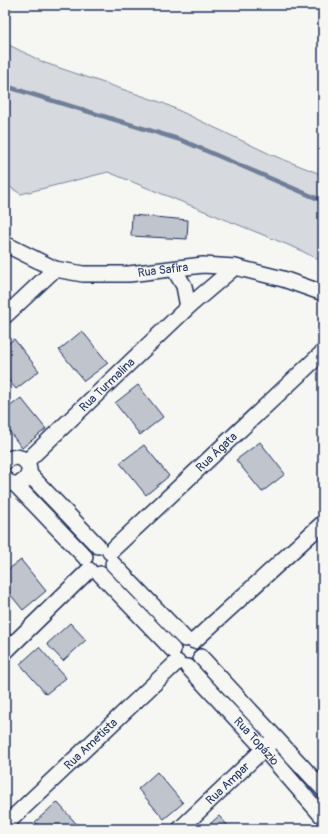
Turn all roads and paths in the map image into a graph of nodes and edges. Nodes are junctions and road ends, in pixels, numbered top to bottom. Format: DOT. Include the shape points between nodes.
graph roads {
  1 [pos="5,246"];
  2 [pos="235,267"];
  3 [pos="55,269"];
  4 [pos="174,269"];
  5 [pos="323,293"];
  6 [pos="188,307"];
  7 [pos="5,316"];
  8 [pos="323,352"];
  9 [pos="16,461"];
  10 [pos="8,481"];
  11 [pos="323,523"];
  12 [pos="107,554"];
  13 [pos="91,567"];
  14 [pos="190,640"];
  15 [pos="5,652"];
  16 [pos="201,657"];
  17 [pos="179,660"];
  18 [pos="276,737"];
  19 [pos="264,749"];
  20 [pos="323,789"];
  21 [pos="323,817"];
  22 [pos="5,824"];
  23 [pos="180,829"];
  1 -- 3 [label="street, Rua Safira"];
  2 -- 4 [label="street, Rua Safira" via="202,265"];
  2 -- 5 [label="street, Rua Safira" via="283,278"];
  2 -- 6 [label="street, Rua Turmalina"];
  3 -- 4 [label="street, Rua Safira" via="83,274 130,274"];
  3 -- 7 [label="street"];
  4 -- 6 [label="street" via="184,286"];
  6 -- 9 [label="street, Rua Turmalina"];
  8 -- 12 [label="street, Rua Ágata"];
  9 -- 10 [label="street, Rua Turmalina" via="23,482"];
  9 -- 12 [label="street"];
  10 -- 13 [label="street, Rua Topázio"];
  11 -- 14 [label="street"];
  12 -- 13 [label="street" via="110,569"];
  12 -- 13 [label="street" via="90,550"];
  12 -- 14 [label="street"];
  13 -- 15 [label="street"];
  13 -- 17 [label="street, Rua Topázio"];
  14 -- 16 [label="street" via="200,648"];
  14 -- 17 [label="street" via="177,642"];
  16 -- 17 [label="street" via="194,664"];
  16 -- 18 [label="street, Rua Topázio"];
  17 -- 19 [label="street, Rua Topázio"];
  17 -- 22 [label="street, Rua Ametista"];
  18 -- 19 [label="street, Rua Ampar"];
  18 -- 20 [label="street, Rua Topázio"];
  19 -- 21 [label="street, Rua Topázio"];
  19 -- 23 [label="street, Rua Ampar"];
}
